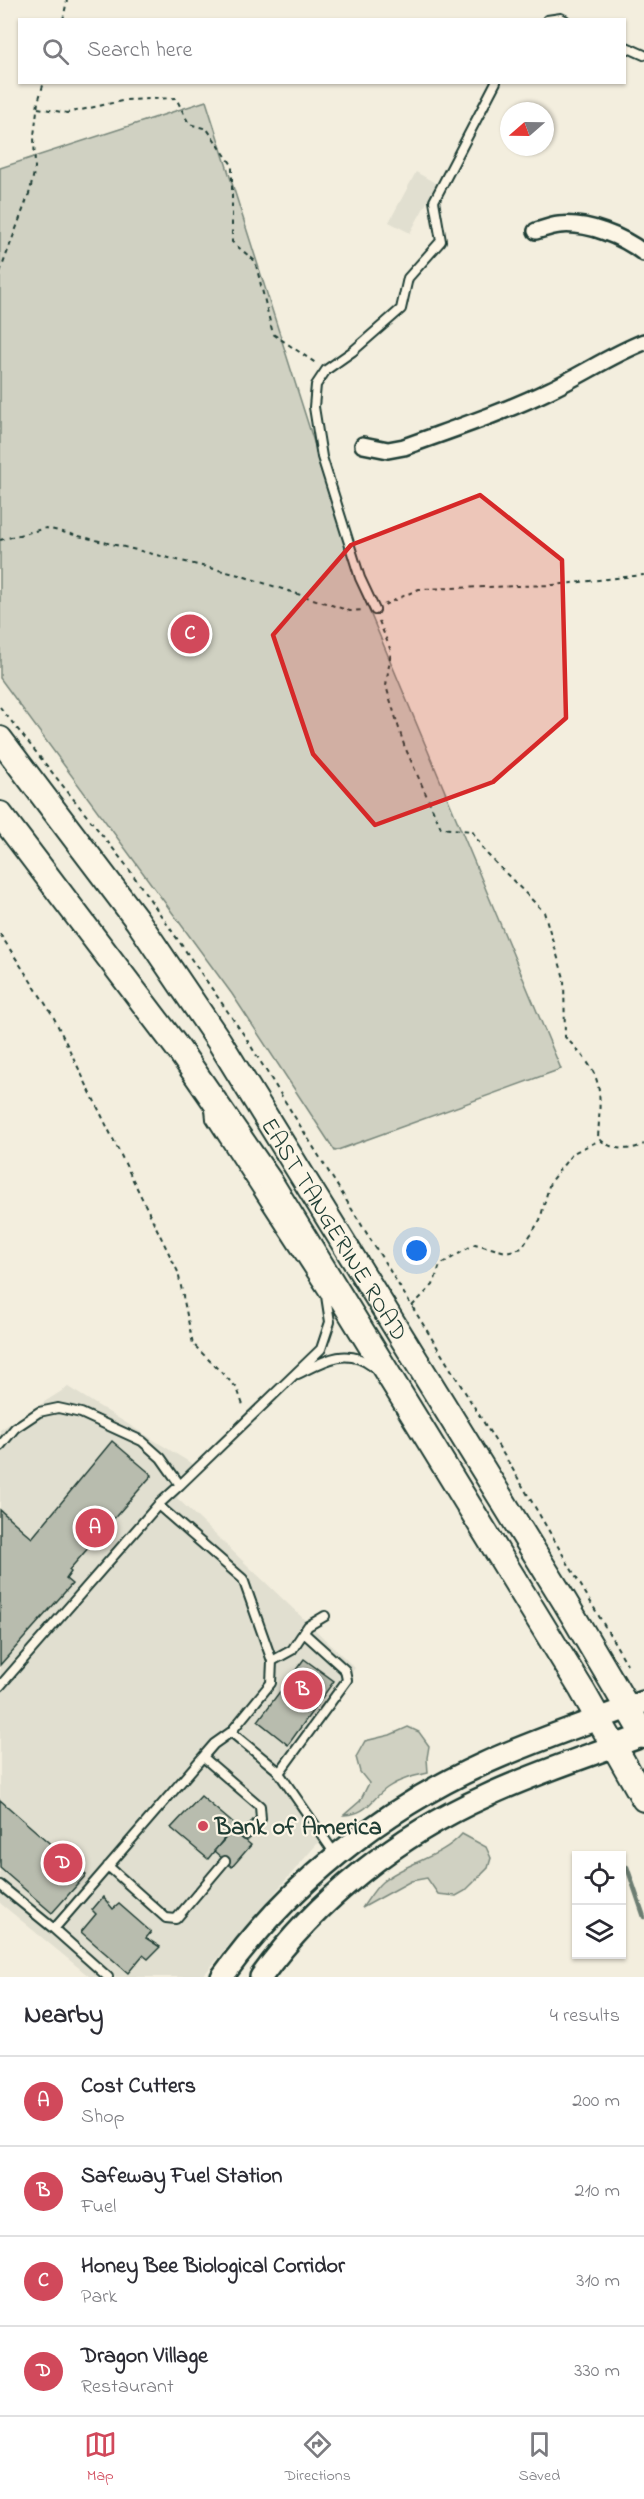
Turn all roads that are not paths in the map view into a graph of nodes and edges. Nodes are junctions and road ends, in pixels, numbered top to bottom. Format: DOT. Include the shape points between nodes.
graph roads {
  1 [pos="626,47"];
  2 [pos="644,55"];
  3 [pos="495,84"];
  4 [pos="536,231"];
  5 [pos="644,253"];
  6 [pos="644,342"];
  7 [pos="363,445"];
  8 [pos="375,610"];
  9 [pos="0,739"];
  10 [pos="0,814"];
  11 [pos="208,1090"];
  12 [pos="291,1377"];
  13 [pos="395,1383"];
  14 [pos="0,1446"];
  15 [pos="180,1485"];
  16 [pos="158,1505"];
  17 [pos="325,1616"];
  18 [pos="304,1633"];
  19 [pos="272,1661"];
  20 [pos="0,1686"];
  21 [pos="636,1705"];
  22 [pos="598,1719"];
  23 [pos="231,1732"];
  24 [pos="644,1735"];
  25 [pos="615,1746"];
  26 [pos="203,1757"];
  27 [pos="279,1773"];
  28 [pos="644,1799"];
  29 [pos="246,1835"];
  30 [pos="336,1856"];
  31 [pos="225,1861"];
  32 [pos="108,1866"];
  33 [pos="0,1885"];
  34 [pos="54,1929"];
  35 [pos="108,1977"];
  36 [pos="222,1977"];
  37 [pos="261,1977"];
  1 -- 2 [label="lane"];
  3 -- 8 [label="lane" via="434,201 441,241 408,278 401,309 326,370 316,385 314,407 322,457 360,578"];
  4 -- 5 [label="street" via="576,225 612,235"];
  6 -- 7 [label="street" via="549,391 404,447 388,450"];
  9 -- 21 [label="main road, EAST TANGERINE ROAD" via="137,920 225,1050 565,1602"];
  10 -- 11 [label="main road, EAST TANGERINE ROAD"];
  11 -- 12 [label="lane" via="211,1119 326,1296 330,1322 321,1349"];
  11 -- 13 [label="main road, EAST TANGERINE ROAD" via="287,1208"];
  12 -- 13 [label="lane" via="334,1356 364,1360"];
  12 -- 15 [label="lane"];
  13 -- 22 [label="main road, EAST TANGERINE ROAD"];
  14 -- 15 [label="lane" via="15,1428 39,1412 58,1408 81,1413 142,1441 161,1458"];
  15 -- 16 [label="lane"];
  16 -- 19 [label="lane" via="243,1579"];
  16 -- 20 [label="lane"];
  17 -- 18 [label="lane"];
  18 -- 19 [label="lane" via="292,1650"];
  18 -- 27 [label="lane" via="345,1670 347,1680"];
  19 -- 23 [label="lane" via="271,1683"];
  21 -- 22 [label="main road"];
  21 -- 24 [label="main road, EAST TANGERINE ROAD"];
  22 -- 25 [label="main road, EAST TANGERINE ROAD"];
  22 -- 30 [label="main road" via="458,1776 386,1818"];
  23 -- 26 [label="lane"];
  23 -- 27 [label="lane"];
  24 -- 25 [label="main road"];
  25 -- 28 [label="main road, EAST TANGERINE ROAD"];
  25 -- 37 [label="main road" via="487,1796 414,1835 354,1879 309,1920"];
  26 -- 29 [label="lane" via="260,1806 261,1819"];
  26 -- 32 [label="lane"];
  27 -- 30 [label="lane"];
  30 -- 36 [label="main road" via="279,1909"];
  31 -- 32 [label="lane" via="176,1919 166,1918"];
  32 -- 34 [label="lane"];
  33 -- 34 [label="lane"];
  34 -- 35 [label="lane"];
}
